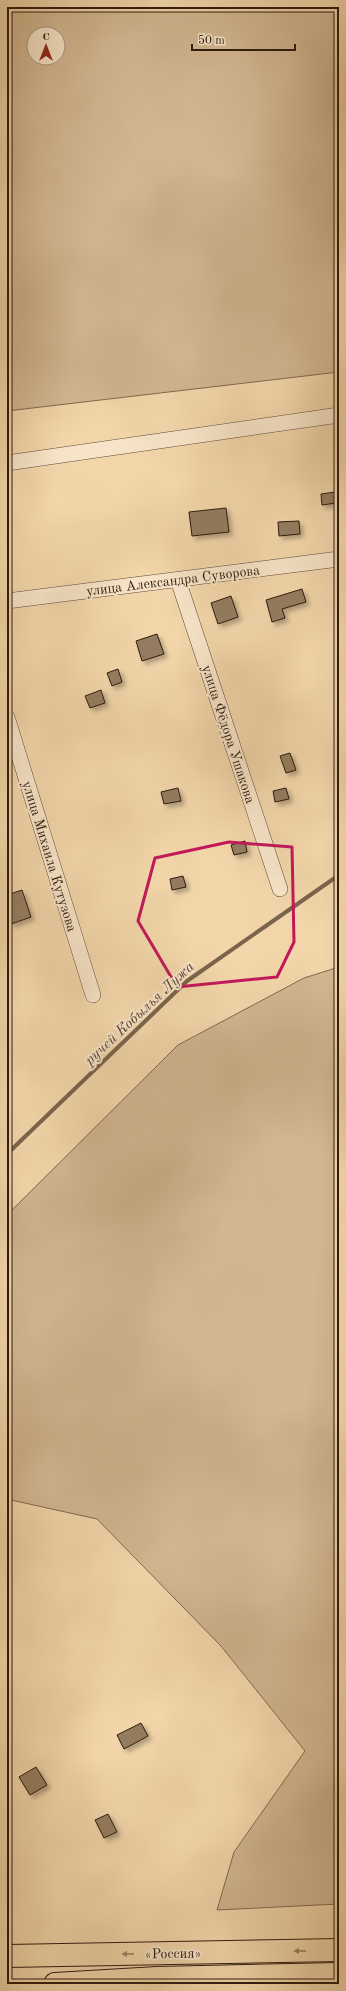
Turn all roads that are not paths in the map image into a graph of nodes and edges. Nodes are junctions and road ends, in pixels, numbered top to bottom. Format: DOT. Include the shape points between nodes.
graph roads {
  1 [pos="339,415"];
  2 [pos="7,463"];
  3 [pos="339,559"];
  4 [pos="178,580"];
  5 [pos="7,600"];
  6 [pos="7,716"];
  7 [pos="280,889"];
  8 [pos="93,995"];
  9 [pos="339,1950"];
  10 [pos="9,1955"];
  11 [pos="329,1974"];
  12 [pos="55,1984"];
  13 [pos="281,1984"];
  1 -- 2 [label="street"];
  3 -- 4 [label="street, улица Александра Суворова"];
  4 -- 5 [label="street, улица Александра Суворова"];
  4 -- 7 [label="street, улица Фёдора Ушакова"];
  6 -- 8 [label="street, улица Михаила Кутузова"];
  9 -- 10 [label="highway, «Россия», one-way"];
  11 -- 12 [label="highway, «Россия»" via="157,1978"];
  11 -- 13 [label="highway"];
}
